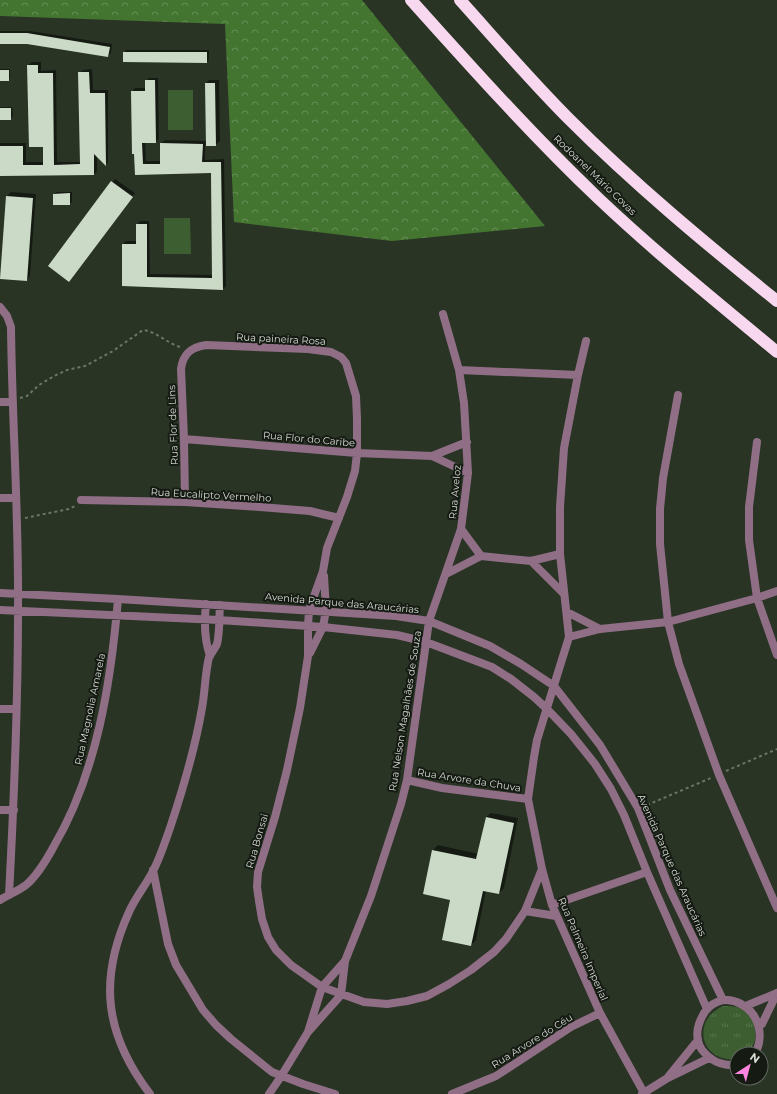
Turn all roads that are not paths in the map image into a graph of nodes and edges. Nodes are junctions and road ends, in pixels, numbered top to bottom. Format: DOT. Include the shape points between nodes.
graph roads {
  1 [pos="410,0"];
  2 [pos="460,0"];
  3 [pos="777,301"];
  4 [pos="0,307"];
  5 [pos="443,314"];
  6 [pos="586,341"];
  7 [pos="189,350"];
  8 [pos="777,352"];
  9 [pos="459,370"];
  10 [pos="578,375"];
  11 [pos="678,395"];
  12 [pos="0,402"];
  13 [pos="12,402"];
  14 [pos="184,439"];
  15 [pos="467,442"];
  16 [pos="757,442"];
  17 [pos="357,453"];
  18 [pos="432,456"];
  19 [pos="468,473"];
  20 [pos="0,498"];
  21 [pos="16,498"];
  22 [pos="81,500"];
  23 [pos="184,502"];
  24 [pos="339,518"];
  25 [pos="461,529"];
  26 [pos="560,554"];
  27 [pos="481,556"];
  28 [pos="531,561"];
  29 [pos="323,571"];
  30 [pos="446,574"];
  31 [pos="777,591"];
  32 [pos="0,593"];
  33 [pos="18,593"];
  34 [pos="564,594"];
  35 [pos="118,598"];
  36 [pos="757,598"];
  37 [pos="206,604"];
  38 [pos="220,605"];
  39 [pos="0,610"];
  40 [pos="310,610"];
  41 [pos="326,610"];
  42 [pos="18,611"];
  43 [pos="567,612"];
  44 [pos="117,616"];
  45 [pos="204,620"];
  46 [pos="219,620"];
  47 [pos="429,621"];
  48 [pos="668,622"];
  49 [pos="308,626"];
  50 [pos="322,627"];
  51 [pos="600,629"];
  52 [pos="569,637"];
  53 [pos="426,642"];
  54 [pos="777,655"];
  55 [pos="210,656"];
  56 [pos="308,656"];
  57 [pos="554,686"];
  58 [pos="0,709"];
  59 [pos="16,709"];
  60 [pos="547,709"];
  61 [pos="407,780"];
  62 [pos="528,800"];
  63 [pos="0,810"];
  64 [pos="14,810"];
  65 [pos="542,869"];
  66 [pos="154,870"];
  67 [pos="647,872"];
  68 [pos="9,895"];
  69 [pos="0,900"];
  70 [pos="552,905"];
  71 [pos="777,908"];
  72 [pos="525,911"];
  73 [pos="556,916"];
  74 [pos="345,961"];
  75 [pos="322,988"];
  76 [pos="341,995"];
  77 [pos="723,1000"];
  78 [pos="748,1005"];
  79 [pos="707,1009"];
  80 [pos="600,1013"];
  81 [pos="762,1024"];
  82 [pos="308,1032"];
  83 [pos="698,1040"];
  84 [pos="759,1046"];
  85 [pos="709,1058"];
  86 [pos="729,1065"];
  87 [pos="281,1076"];
  88 [pos="666,1079"];
  89 [pos="643,1093"];
  90 [pos="150,1094"];
  91 [pos="269,1094"];
  92 [pos="335,1094"];
  93 [pos="452,1094"];
  1 -- 8 [label="highway, Rodoanel Mário Covas" via="523,122 598,198 683,274"];
  2 -- 3 [label="highway" via="569,119 633,180"];
  4 -- 13 [label="street" via="7,316 10,327"];
  5 -- 9 [label="street, Rua Aveloz"];
  6 -- 10 [label="street"];
  7 -- 14 [label="street, Rua Flor de Lins" via="181,362"];
  7 -- 17 [label="street, Rua paineira Rosa" via="206,345 308,349 331,352 341,357 346,364 356,396"];
  9 -- 10 [label="street"];
  9 -- 15 [label="street, Rua Aveloz"];
  10 -- 26 [label="street" via="564,448"];
  11 -- 48 [label="street" via="660,509 660,544"];
  12 -- 13 [label="street"];
  13 -- 21 [label="street"];
  14 -- 17 [label="street, Rua Flor do Caribe"];
  14 -- 23 [label="street, Rua Flor de Lins"];
  15 -- 18 [label="street"];
  15 -- 19 [label="street, Rua Aveloz"];
  16 -- 36 [label="street" via="749,507 749,540"];
  17 -- 18 [label="street, Rua Flor do Caribe"];
  17 -- 24 [label="street, Rua paineira Rosa" via="355,471"];
  18 -- 19 [label="street"];
  19 -- 25 [label="street, Rua Aveloz"];
  20 -- 21 [label="street"];
  21 -- 33 [label="street"];
  22 -- 23 [label="street, Rua Eucalipto Vermelho"];
  23 -- 24 [label="street, Rua Eucalipto Vermelho" via="310,511"];
  24 -- 29 [label="street, Rua paineira Rosa" via="327,548"];
  25 -- 27 [label="street"];
  25 -- 30 [label="street, Rua Aveloz"];
  26 -- 28 [label="street"];
  26 -- 34 [label="street"];
  27 -- 28 [label="street"];
  27 -- 30 [label="street"];
  28 -- 34 [label="street"];
  29 -- 40 [label="street"];
  29 -- 41 [label="street"];
  30 -- 47 [label="street, Rua Aveloz"];
  31 -- 36 [label="street"];
  32 -- 33 [label="street, Avenida Parque das Araucárias"];
  33 -- 35 [label="street, Avenida Parque das Araucárias"];
  33 -- 42 [label="street"];
  34 -- 43 [label="street"];
  35 -- 37 [label="street, Avenida Parque das Araucárias"];
  35 -- 44 [label="street, Rua Magnolia Amarela"];
  36 -- 48 [label="street"];
  36 -- 54 [label="street"];
  37 -- 38 [label="street, Avenida Parque das Araucárias"];
  37 -- 45 [label="street"];
  38 -- 40 [label="street, Avenida Parque das Araucárias"];
  38 -- 46 [label="street"];
  39 -- 42 [label="street"];
  40 -- 41 [label="street, Avenida Parque das Araucárias"];
  40 -- 49 [label="street"];
  41 -- 47 [label="street, Avenida Parque das Araucárias"];
  41 -- 50 [label="street"];
  42 -- 44 [label="street"];
  42 -- 59 [label="street"];
  43 -- 51 [label="street"];
  43 -- 52 [label="street"];
  44 -- 45 [label="street"];
  44 -- 68 [label="street, Rua Magnolia Amarela" via="97,734 75,806 38,872 26,885"];
  45 -- 46 [label="street"];
  45 -- 55 [label="street"];
  46 -- 49 [label="street"];
  46 -- 55 [label="street" via="216,645"];
  47 -- 53 [label="street, Rua Nelson Magalhães de Souza"];
  47 -- 57 [label="street, Avenida Parque das Araucárias" via="490,646"];
  48 -- 51 [label="street"];
  48 -- 71 [label="street" via="679,664 719,775"];
  49 -- 50 [label="street"];
  49 -- 56 [label="street"];
  50 -- 53 [label="street" via="397,635"];
  50 -- 56 [label="street"];
  51 -- 52 [label="street"];
  52 -- 57 [label="street, Rua Palmeira Imperial"];
  53 -- 60 [label="street" via="492,667"];
  53 -- 61 [label="street, Rua Nelson Magalhães de Souza"];
  55 -- 66 [label="street" via="193,750 179,801"];
  56 -- 75 [label="street, Rua Bonsai" via="288,763 258,872 257,887 262,919 276,950 291,965"];
  57 -- 60 [label="street, Rua Palmeira Imperial"];
  57 -- 77 [label="street, Avenida Parque das Araucárias" via="600,745 638,808 670,890"];
  58 -- 59 [label="street"];
  59 -- 64 [label="street"];
  60 -- 62 [label="street, Rua Palmeira Imperial" via="534,757"];
  60 -- 67 [label="street" via="571,734 611,789"];
  61 -- 62 [label="street, Rua Arvore da Chuva" via="442,788"];
  61 -- 74 [label="street, Rua Nelson Magalhães de Souza" via="371,896"];
  62 -- 65 [label="street, Rua Palmeira Imperial"];
  63 -- 64 [label="street"];
  64 -- 68 [label="street"];
  65 -- 70 [label="street, Rua Palmeira Imperial"];
  65 -- 72 [label="street, Rua Bonsai"];
  66 -- 87 [label="street" via="168,944 176,965 194,996 203,1010 231,1039 272,1072"];
  66 -- 90 [label="street" via="129,911 120,932 110,980 110,1005 115,1028 137,1077"];
  67 -- 70 [label="street"];
  67 -- 79 [label="street"];
  68 -- 69 [label="street, Rua Magnolia Amarela"];
  70 -- 73 [label="street, Rua Palmeira Imperial"];
  72 -- 73 [label="street"];
  72 -- 76 [label="street, Rua Bonsai" via="494,952 471,970 427,996 387,1004 364,1002"];
  73 -- 80 [label="street, Rua Palmeira Imperial"];
  74 -- 75 [label="street, Rua Nelson Magalhães de Souza"];
  74 -- 76 [label="street, Rua Nelson Magalhães de Souza"];
  75 -- 76 [label="street, Rua Bonsai"];
  75 -- 82 [label="street, Rua Nelson Magalhães de Souza"];
  76 -- 82 [label="street"];
  77 -- 78 [label="street" via="736,1000"];
  77 -- 79 [label="street"];
  78 -- 81 [label="street"];
  78 -- 81 [label="street" via="777,993"];
  79 -- 83 [label="street" via="697,1029"];
  80 -- 89 [label="street, Rua Palmeira Imperial"];
  80 -- 93 [label="street, Rua Arvore do Céu" via="571,1027 496,1076"];
  81 -- 84 [label="street" via="763,1034"];
  82 -- 87 [label="street, Rua Nelson Magalhães de Souza"];
  83 -- 85 [label="street"];
  83 -- 88 [label="street"];
  85 -- 86 [label="street" via="717,1063"];
  85 -- 88 [label="street"];
  87 -- 91 [label="street, Rua Nelson Magalhães de Souza"];
  87 -- 92 [label="street"];
  88 -- 89 [label="street"];
}
